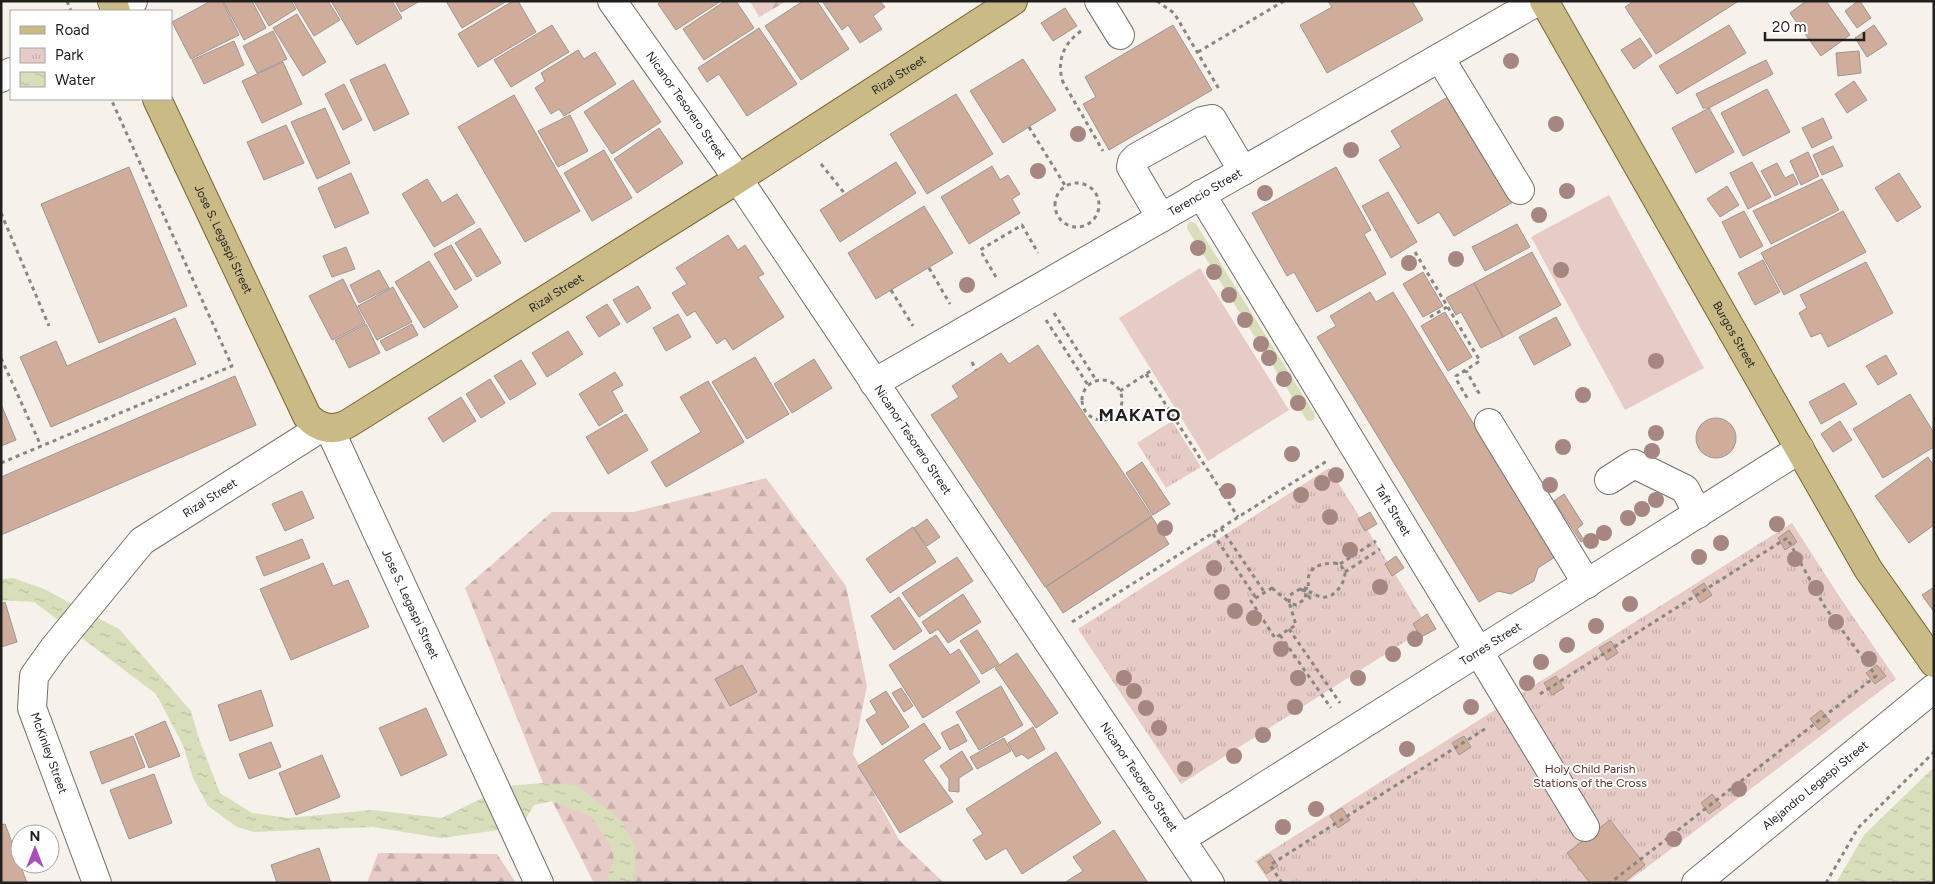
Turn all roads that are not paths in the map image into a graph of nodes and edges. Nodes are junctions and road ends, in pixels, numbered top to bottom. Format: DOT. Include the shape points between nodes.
graph roads {
  1 [pos="133,1"];
  2 [pos="612,1"];
  3 [pos="1013,1"];
  4 [pos="1099,1"];
  5 [pos="1538,1"];
  6 [pos="1544,1"];
  7 [pos="118,10"];
  8 [pos="1120,35"];
  9 [pos="1440,58"];
  10 [pos="157,100"];
  11 [pos="1243,171"];
  12 [pos="738,179"];
  13 [pos="1520,190"];
  14 [pos="1201,194"];
  15 [pos="1161,218"];
  16 [pos="874,383"];
  17 [pos="1489,423"];
  18 [pos="326,428"];
  19 [pos="1800,449"];
  20 [pos="1609,480"];
  21 [pos="1698,514"];
  22 [pos="107,584"];
  23 [pos="1587,584"];
  24 [pos="1479,652"];
  25 [pos="1934,663"];
  26 [pos="1934,688"];
  27 [pos="1585,827"];
  28 [pos="1181,839"];
  29 [pos="97,883"];
  30 [pos="539,883"];
  31 [pos="1210,883"];
  32 [pos="1696,883"];
  1 -- 7 [label="street"];
  2 -- 12 [label="street, Nicanor Tesorero Street"];
  3 -- 12 [label="main road, Rizal Street"];
  4 -- 8 [label="street"];
  5 -- 9 [label="street, Terencio Street"];
  6 -- 19 [label="main road, Burgos Street"];
  9 -- 11 [label="street, Terencio Street"];
  9 -- 13 [label="street"];
  10 -- 18 [label="main road, Jose S. Legaspi Street" via="307,416 316,425"];
  11 -- 14 [label="street, Terencio Street"];
  11 -- 15 [label="street" via="1212,119 1202,121 1137,157 1131,167"];
  12 -- 16 [label="street, Nicanor Tesorero Street"];
  12 -- 18 [label="main road, Rizal Street" via="347,425"];
  14 -- 15 [label="street, Terencio Street"];
  14 -- 24 [label="street, Taft Street"];
  15 -- 16 [label="street, Terencio Street"];
  16 -- 28 [label="street, Nicanor Tesorero Street"];
  17 -- 23 [label="street"];
  18 -- 22 [label="street, Rizal Street" via="142,541"];
  18 -- 30 [label="street, Jose S. Legaspi Street"];
  19 -- 21 [label="street, Torres Street"];
  19 -- 25 [label="main road, Burgos Street" via="1868,569"];
  20 -- 21 [label="street" via="1634,464 1685,489"];
  21 -- 23 [label="street, Torres Street"];
  22 -- 29 [label="street, McKinley Street" via="34,676 32,708"];
  23 -- 24 [label="street, Torres Street"];
  24 -- 27 [label="street, Taft Street"];
  24 -- 28 [label="street, Torres Street"];
  26 -- 32 [label="street, Alejandro Legaspi Street"];
  28 -- 31 [label="street, Nicanor Tesorero Street"];
}
